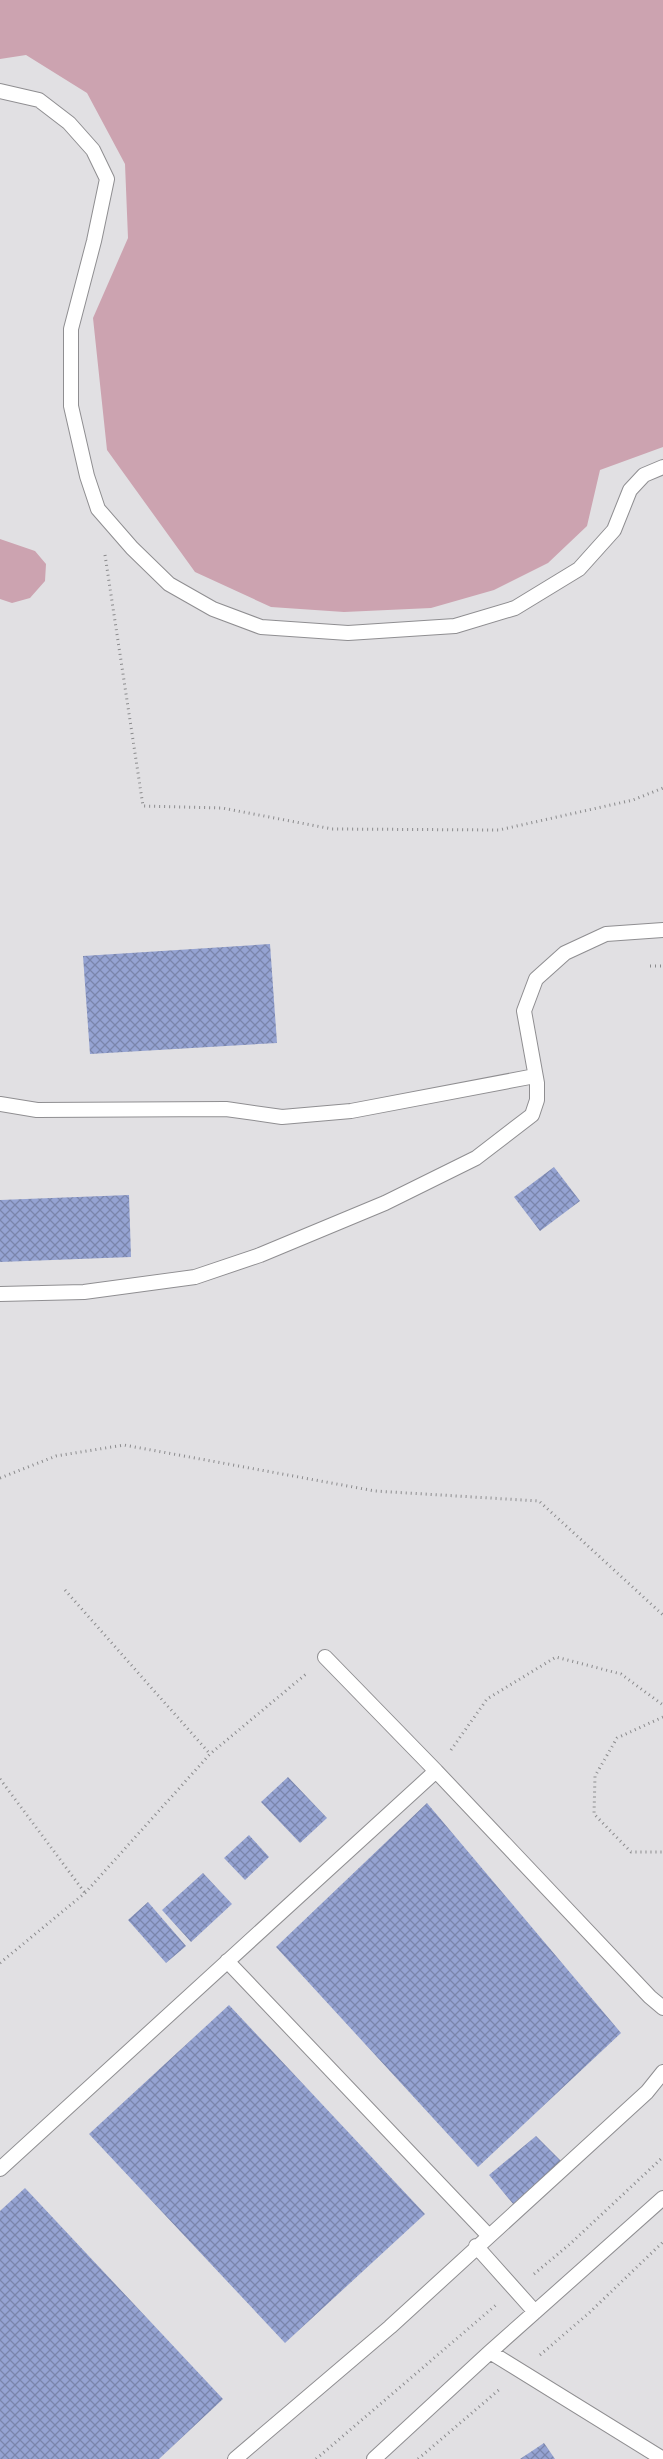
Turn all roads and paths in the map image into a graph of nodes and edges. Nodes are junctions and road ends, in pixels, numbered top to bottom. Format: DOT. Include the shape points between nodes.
graph roads {
  1 [pos="0,91"];
  2 [pos="663,467"];
  3 [pos="98,509"];
  4 [pos="663,788"];
  5 [pos="663,930"];
  6 [pos="650,966"];
  7 [pos="663,966"];
  8 [pos="535,1076"];
  9 [pos="0,1104"];
  10 [pos="0,1294"];
  11 [pos="0,1478"];
  12 [pos="65,1590"];
  13 [pos="663,1615"];
  14 [pos="325,1657"];
  15 [pos="663,1705"];
  16 [pos="663,1717"];
  17 [pos="210,1754"];
  18 [pos="436,1771"];
  19 [pos="0,1779"];
  20 [pos="663,1852"];
  21 [pos="85,1893"];
  22 [pos="227,1961"];
  23 [pos="0,1963"];
  24 [pos="663,2008"];
  25 [pos="663,2072"];
  26 [pos="663,2157"];
  27 [pos="0,2169"];
  28 [pos="663,2198"];
  29 [pos="488,2235"];
  30 [pos="476,2246"];
  31 [pos="514,2289"];
  32 [pos="535,2312"];
  33 [pos="490,2352"];
  34 [pos="235,2459"];
  35 [pos="316,2459"];
  36 [pos="374,2459"];
  37 [pos="663,2459"];
  1 -- 3 [label="lane" via="38,100 69,123 93,150 107,179 71,329 71,406"];
  2 -- 3 [label="lane" via="644,475 630,490 614,530 579,569 515,608 445,627 348,633 261,628 213,609 170,584"];
  3 -- 4 [label="path" via="142,806 222,808 332,829 499,830 633,800"];
  5 -- 8 [label="lane" via="606,934 565,953 536,978 524,1011"];
  6 -- 7 [label="path"];
  8 -- 9 [label="lane" via="351,1111 282,1117 226,1109 38,1110"];
  8 -- 10 [label="lane" via="537,1100 532,1114 476,1158 385,1204 260,1255 195,1278 84,1292"];
  11 -- 13 [label="path" via="56,1456 124,1445 376,1491 540,1501"];
  12 -- 17 [label="path"];
  14 -- 17 [label="path"];
  14 -- 18 [label="lane"];
  15 -- 18 [label="path" via="621,1674 556,1657 488,1699"];
  16 -- 20 [label="path" via="617,1738 595,1776 594,1814 631,1852"];
  17 -- 21 [label="path"];
  18 -- 22 [label="lane"];
  18 -- 24 [label="lane"];
  19 -- 21 [label="path"];
  21 -- 23 [label="path"];
  22 -- 27 [label="lane"];
  22 -- 29 [label="lane"];
  25 -- 29 [label="lane" via="647,2092"];
  26 -- 31 [label="path" via="570,2244"];
  28 -- 32 [label="lane"];
  29 -- 30 [label="lane"];
  30 -- 31 [label="lane"];
  30 -- 34 [label="lane" via="390,2327"];
  31 -- 32 [label="lane"];
  31 -- 35 [label="path"];
  32 -- 33 [label="lane"];
  33 -- 36 [label="lane"];
  33 -- 37 [label="lane"];
}
